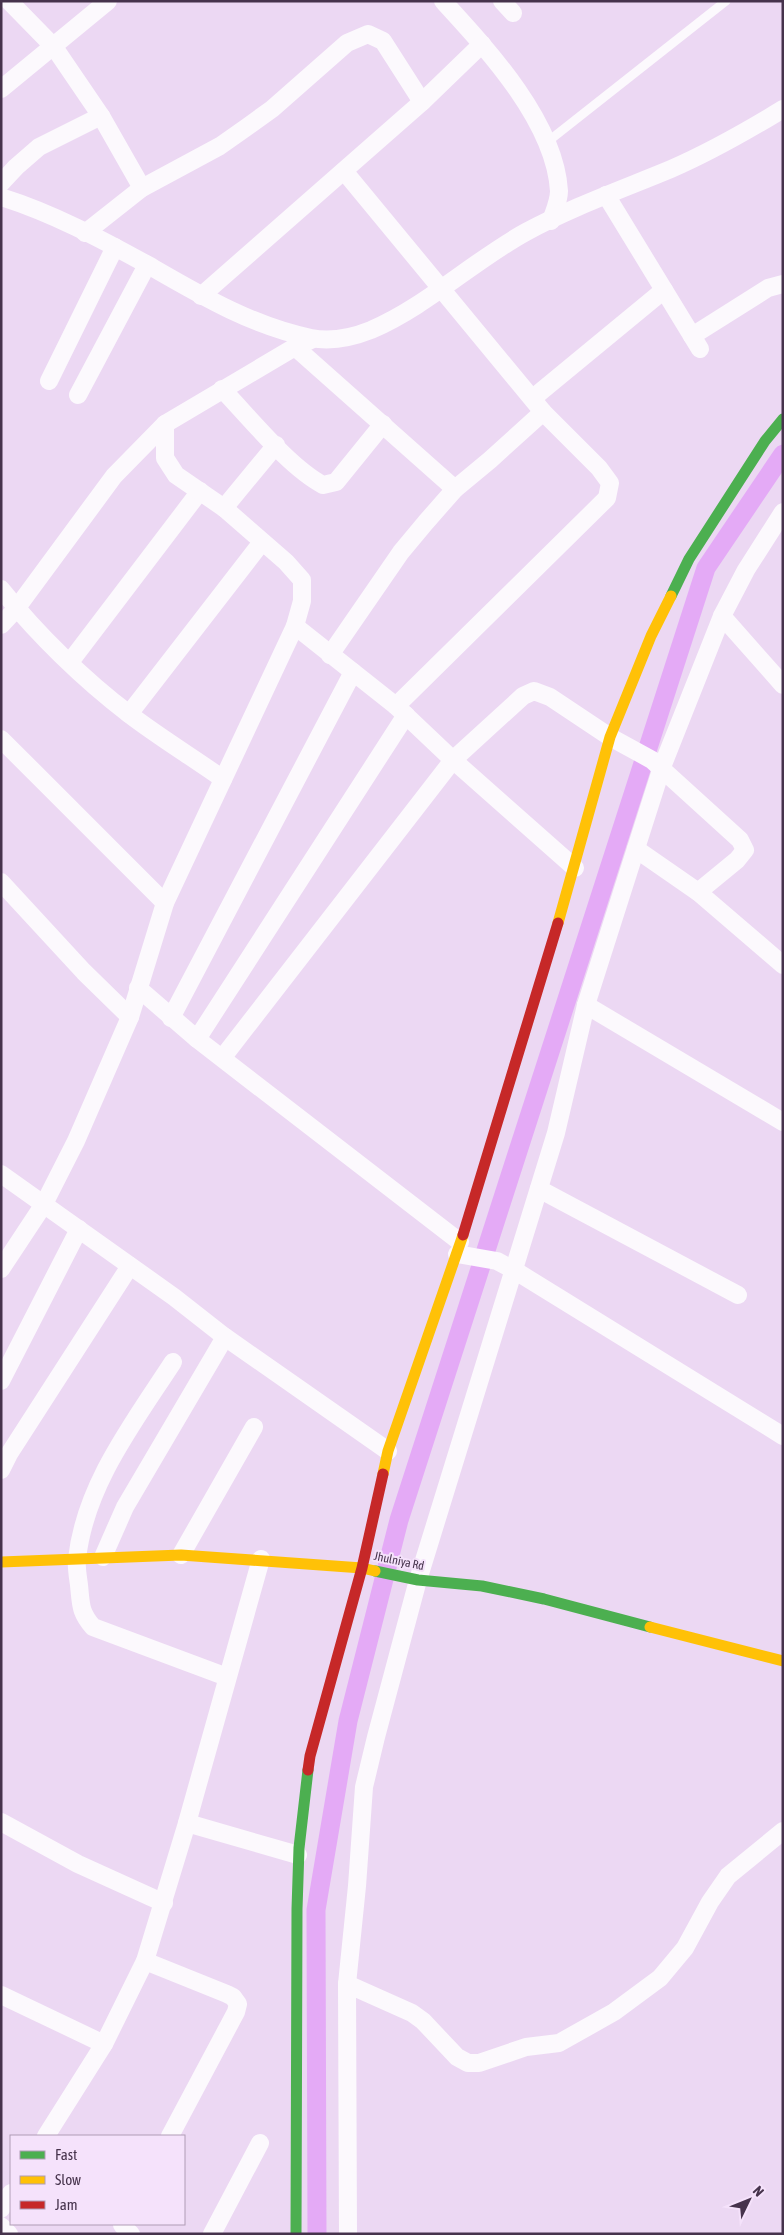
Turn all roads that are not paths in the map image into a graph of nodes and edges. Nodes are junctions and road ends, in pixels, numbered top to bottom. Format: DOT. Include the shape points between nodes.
graph roads {
  1 [pos="9,1"];
  2 [pos="108,1"];
  3 [pos="443,1"];
  4 [pos="726,1"];
  5 [pos="482,44"];
  6 [pos="54,47"];
  7 [pos="1,89"];
  8 [pos="422,102"];
  9 [pos="783,109"];
  10 [pos="101,116"];
  11 [pos="546,143"];
  12 [pos="344,171"];
  13 [pos="1,183"];
  14 [pos="142,188"];
  15 [pos="606,196"];
  16 [pos="1,197"];
  17 [pos="551,221"];
  18 [pos="85,233"];
  19 [pos="115,247"];
  20 [pos="147,265"];
  21 [pos="783,284"];
  22 [pos="440,288"];
  23 [pos="664,290"];
  24 [pos="201,296"];
  25 [pos="312,338"];
  26 [pos="295,347"];
  27 [pos="49,381"];
  28 [pos="222,389"];
  29 [pos="78,395"];
  30 [pos="538,405"];
  31 [pos="783,419"];
  32 [pos="165,424"];
  33 [pos="383,424"];
  34 [pos="276,445"];
  35 [pos="455,489"];
  36 [pos="200,491"];
  37 [pos="224,508"];
  38 [pos="783,512"];
  39 [pos="262,542"];
  40 [pos="1,590"];
  41 [pos="16,608"];
  42 [pos="722,616"];
  43 [pos="1,625"];
  44 [pos="295,626"];
  45 [pos="330,655"];
  46 [pos="70,662"];
  47 [pos="353,672"];
  48 [pos="783,685"];
  49 [pos="401,711"];
  50 [pos="129,714"];
  51 [pos="1,739"];
  52 [pos="616,740"];
  53 [pos="453,760"];
  54 [pos="657,763"];
  55 [pos="223,779"];
  56 [pos="636,849"];
  57 [pos="575,868"];
  58 [pos="1,882"];
  59 [pos="698,892"];
  60 [pos="165,903"];
  61 [pos="783,965"];
  62 [pos="138,988"];
  63 [pos="586,1005"];
  64 [pos="130,1017"];
  65 [pos="171,1018"];
  66 [pos="197,1039"];
  67 [pos="223,1057"];
  68 [pos="783,1122"];
  69 [pos="1,1174"];
  70 [pos="538,1190"];
  71 [pos="44,1204"];
  72 [pos="79,1229"];
  73 [pos="462,1250"];
  74 [pos="130,1266"];
  75 [pos="1,1269"];
  76 [pos="514,1270"];
  77 [pos="738,1295"];
  78 [pos="225,1337"];
  79 [pos="173,1362"];
  80 [pos="1,1380"];
  81 [pos="254,1427"];
  82 [pos="783,1436"];
  83 [pos="388,1451"];
  84 [pos="1,1470"];
  85 [pos="181,1555"];
  86 [pos="103,1557"];
  87 [pos="261,1559"];
  88 [pos="77,1560"];
  89 [pos="1,1562"];
  90 [pos="362,1568"];
  91 [pos="418,1580"];
  92 [pos="783,1661"];
  93 [pos="227,1677"];
  94 [pos="1,1822"];
  95 [pos="187,1823"];
  96 [pos="783,1831"];
  97 [pos="298,1856"];
  98 [pos="164,1903"];
  99 [pos="145,1961"];
  100 [pos="347,1984"];
  101 [pos="1,1995"];
  102 [pos="104,2044"];
  103 [pos="47,2135"];
  104 [pos="171,2135"];
  105 [pos="260,2142"];
  106 [pos="10,2195"];
  107 [pos="1,2209"];
  108 [pos="1,2226"];
  109 [pos="9,2234"];
  110 [pos="212,2234"];
  111 [pos="296,2234"];
  112 [pos="348,2234"];
  1 -- 6 [label="street"];
  2 -- 6 [label="street"];
  3 -- 5 [label="street"];
  4 -- 11 [label="lane"];
  5 -- 8 [label="street"];
  5 -- 11 [label="street" via="510,79"];
  6 -- 7 [label="street"];
  6 -- 10 [label="street"];
  8 -- 12 [label="street"];
  8 -- 14 [label="street" via="383,41 368,34 347,44 272,109 220,146"];
  9 -- 15 [label="street" via="720,146"];
  10 -- 13 [label="street" via="39,147"];
  10 -- 14 [label="street"];
  11 -- 17 [label="street" via="556,171 559,194"];
  12 -- 22 [label="street"];
  12 -- 24 [label="street"];
  14 -- 18 [label="street"];
  15 -- 17 [label="street"];
  15 -- 23 [label="street"];
  16 -- 18 [label="street" via="34,207"];
  17 -- 22 [label="street" via="504,245"];
  18 -- 19 [label="street"];
  19 -- 20 [label="street"];
  19 -- 27 [label="street"];
  20 -- 24 [label="street"];
  20 -- 29 [label="street"];
  21 -- 23 [label="street" via="768,288 696,343"];
  22 -- 25 [label="street" via="372,329 342,340"];
  22 -- 30 [label="street"];
  23 -- 30 [label="street"];
  24 -- 25 [label="street" via="261,324"];
  25 -- 26 [label="street"];
  26 -- 28 [label="street"];
  26 -- 33 [label="street"];
  28 -- 32 [label="street"];
  28 -- 34 [label="street"];
  30 -- 35 [label="street" via="490,460"];
  30 -- 49 [label="street" via="599,468 610,483 607,498"];
  31 -- 52 [label="street" via="759,449 688,559 651,636"];
  32 -- 36 [label="street" via="165,458 176,474"];
  32 -- 41 [label="street" via="114,476"];
  33 -- 34 [label="street" via="336,482 323,485 311,479"];
  33 -- 35 [label="street"];
  34 -- 37 [label="street"];
  35 -- 45 [label="street" via="401,552"];
  36 -- 37 [label="street"];
  36 -- 46 [label="street"];
  37 -- 39 [label="street"];
  38 -- 42 [label="street" via="746,570"];
  39 -- 44 [label="street" via="302,580 302,602"];
  39 -- 50 [label="street"];
  40 -- 41 [label="street"];
  41 -- 43 [label="street"];
  41 -- 46 [label="street"];
  42 -- 48 [label="street"];
  42 -- 54 [label="street"];
  44 -- 45 [label="street"];
  44 -- 55 [label="street"];
  45 -- 47 [label="street"];
  46 -- 50 [label="street"];
  47 -- 49 [label="street"];
  47 -- 65 [label="street"];
  49 -- 53 [label="street"];
  49 -- 66 [label="street"];
  50 -- 55 [label="street"];
  51 -- 60 [label="street"];
  52 -- 53 [label="street" via="550,697 534,691 523,696"];
  52 -- 54 [label="street"];
  52 -- 57 [label="street"];
  53 -- 57 [label="street"];
  53 -- 67 [label="street"];
  54 -- 56 [label="street"];
  54 -- 59 [label="street" via="740,840 745,850"];
  55 -- 60 [label="street"];
  56 -- 59 [label="street"];
  56 -- 63 [label="street"];
  57 -- 73 [label="street"];
  58 -- 64 [label="street"];
  59 -- 61 [label="street"];
  60 -- 62 [label="street"];
  62 -- 64 [label="street"];
  62 -- 65 [label="street"];
  63 -- 68 [label="street"];
  63 -- 70 [label="street" via="556,1133"];
  64 -- 71 [label="street" via="76,1141"];
  65 -- 66 [label="street"];
  66 -- 67 [label="street"];
  67 -- 73 [label="street"];
  69 -- 71 [label="street"];
  70 -- 76 [label="street"];
  70 -- 77 [label="street"];
  71 -- 72 [label="street"];
  71 -- 75 [label="street"];
  72 -- 74 [label="street"];
  72 -- 80 [label="street"];
  73 -- 76 [label="street"];
  73 -- 83 [label="street"];
  74 -- 78 [label="street"];
  74 -- 84 [label="street"];
  76 -- 82 [label="street"];
  76 -- 91 [label="street"];
  78 -- 83 [label="street"];
  78 -- 86 [label="street" via="125,1507"];
  79 -- 88 [label="street" via="121,1440 85,1522"];
  81 -- 85 [label="street"];
  83 -- 90 [label="street"];
  85 -- 86 [label="street, Jhulniya Rd"];
  85 -- 87 [label="street, Jhulniya Rd"];
  86 -- 88 [label="street, Jhulniya Rd"];
  87 -- 90 [label="street, Jhulniya Rd"];
  87 -- 93 [label="street"];
  88 -- 89 [label="street, Jhulniya Rd"];
  88 -- 93 [label="street" via="83,1616 93,1627"];
  90 -- 91 [label="street, Jhulniya Rd"];
  90 -- 97 [label="street" via="310,1756"];
  91 -- 92 [label="street, Jhulniya Rd" via="482,1586 544,1599"];
  91 -- 100 [label="street" via="364,1787"];
  93 -- 95 [label="street"];
  94 -- 98 [label="street" via="69,1859"];
  95 -- 97 [label="street"];
  95 -- 98 [label="street"];
  96 -- 100 [label="street" via="728,1876 685,1948 660,1978 614,2012 559,2043 526,2047 468,2063 412,2013"];
  97 -- 111 [label="street"];
  98 -- 99 [label="street"];
  99 -- 102 [label="street"];
  99 -- 104 [label="street" via="227,1994 238,2004"];
  100 -- 112 [label="street"];
  101 -- 102 [label="street"];
  102 -- 103 [label="street"];
  105 -- 110 [label="street"];
  106 -- 107 [label="street"];
  108 -- 109 [label="street"];
}
